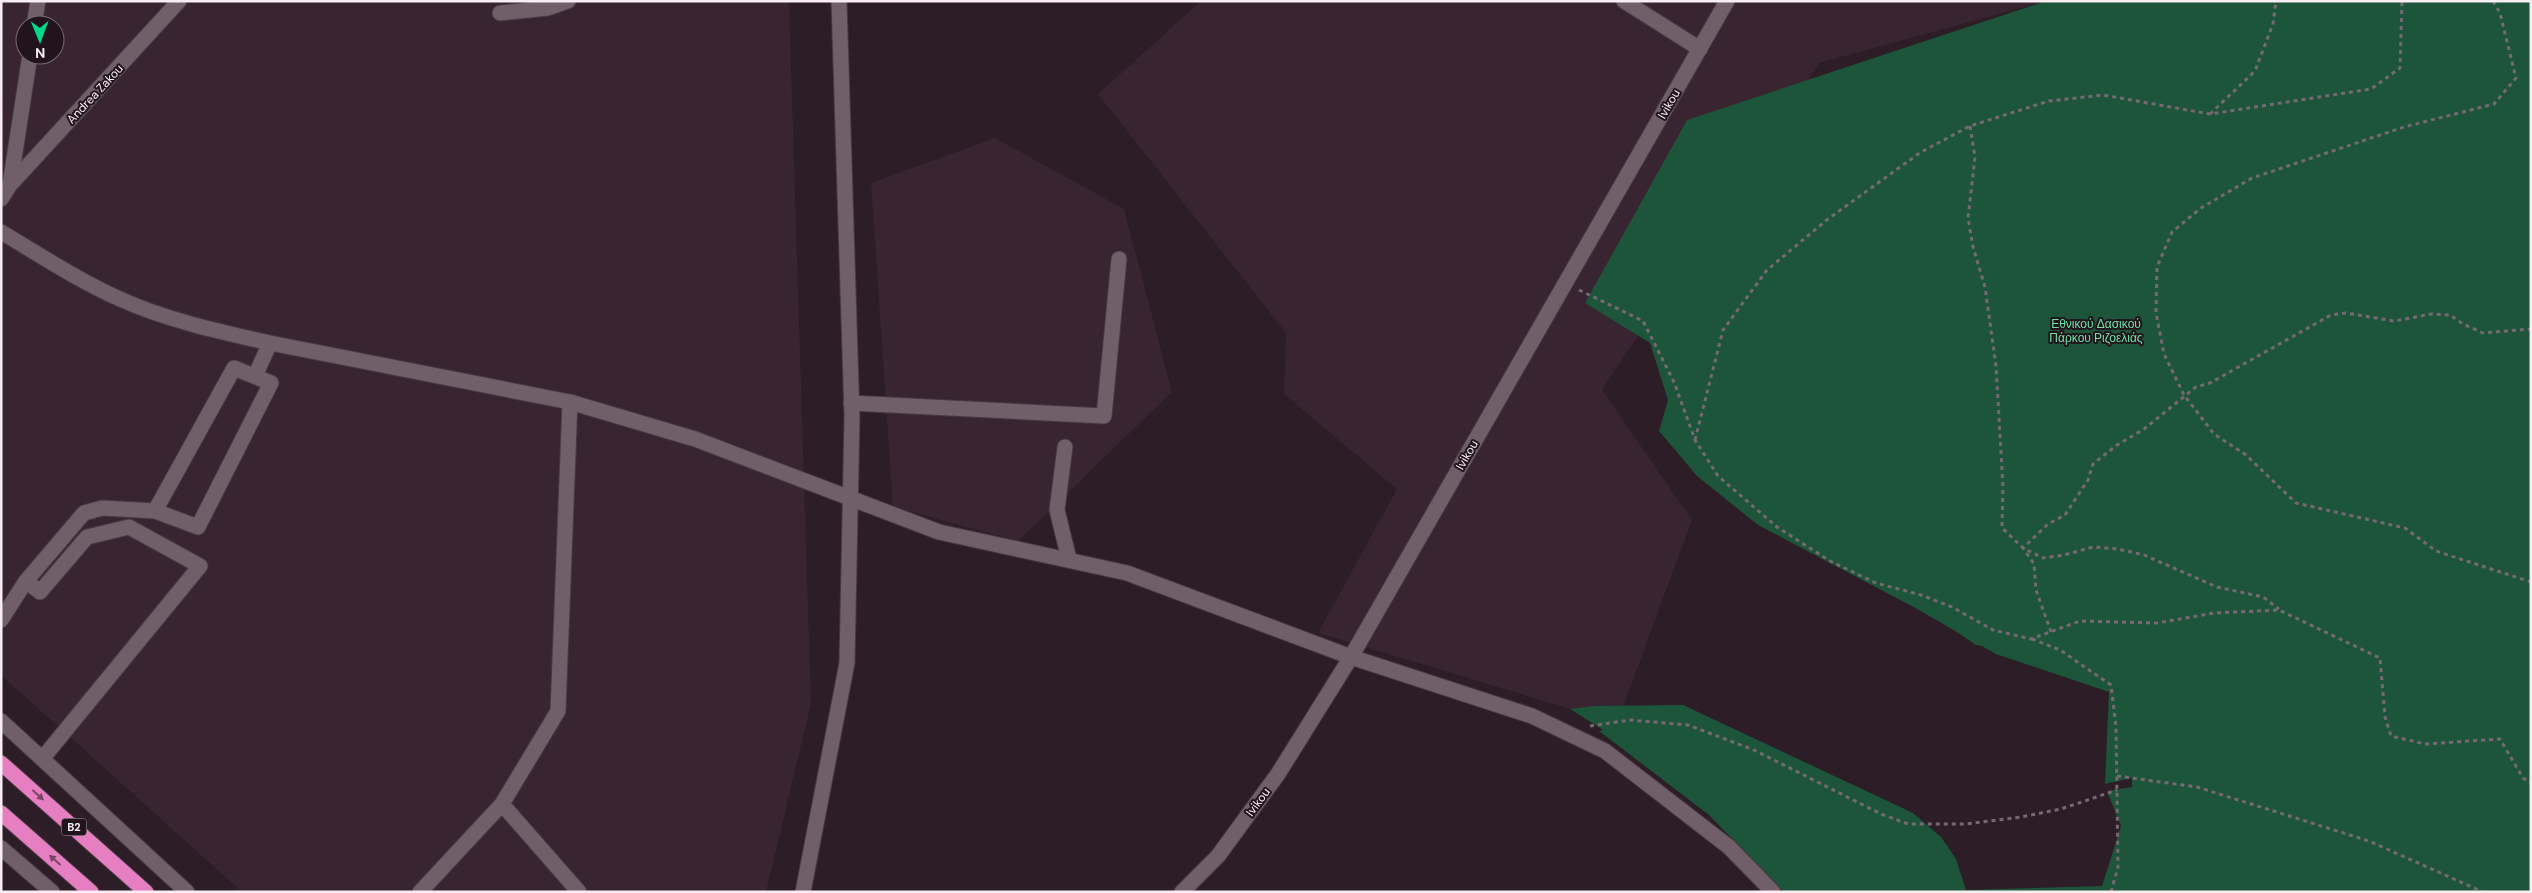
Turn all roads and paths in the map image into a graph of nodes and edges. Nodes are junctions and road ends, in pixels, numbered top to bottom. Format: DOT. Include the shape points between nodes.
graph roads {
  1 [pos="38,1"];
  2 [pos="179,1"];
  3 [pos="568,1"];
  4 [pos="839,1"];
  5 [pos="1624,1"];
  6 [pos="1727,1"];
  7 [pos="2276,1"];
  8 [pos="2402,1"];
  9 [pos="2493,1"];
  10 [pos="500,13"];
  11 [pos="36,15"];
  12 [pos="1700,48"];
  13 [pos="28,65"];
  14 [pos="2210,114"];
  15 [pos="1970,126"];
  16 [pos="10,185"];
  17 [pos="1,199"];
  18 [pos="1,232"];
  19 [pos="1119,259"];
  20 [pos="1566,284"];
  21 [pos="2531,329"];
  22 [pos="270,342"];
  23 [pos="255,376"];
  24 [pos="2184,396"];
  25 [pos="570,402"];
  26 [pos="851,403"];
  27 [pos="1695,440"];
  28 [pos="1065,447"];
  29 [pos="850,499"];
  30 [pos="155,511"];
  31 [pos="2023,548"];
  32 [pos="1068,559"];
  33 [pos="26,581"];
  34 [pos="2531,582"];
  35 [pos="2280,610"];
  36 [pos="1,620"];
  37 [pos="2050,632"];
  38 [pos="2031,639"];
  39 [pos="1351,657"];
  40 [pos="1,722"];
  41 [pos="1572,735"];
  42 [pos="42,759"];
  43 [pos="1,763"];
  44 [pos="2117,776"];
  45 [pos="2531,783"];
  46 [pos="2117,790"];
  47 [pos="502,804"];
  48 [pos="1,812"];
  49 [pos="1,848"];
  50 [pos="52,892"];
  51 [pos="91,892"];
  52 [pos="146,892"];
  53 [pos="188,892"];
  54 [pos="420,892"];
  55 [pos="579,892"];
  56 [pos="803,892"];
  57 [pos="1182,892"];
  58 [pos="1773,892"];
  59 [pos="2110,892"];
  60 [pos="2483,892"];
  1 -- 11 [label="street"];
  2 -- 16 [label="street, Andrea Zakou"];
  3 -- 10 [label="street" via="548,8"];
  4 -- 26 [label="street"];
  5 -- 12 [label="street"];
  6 -- 12 [label="street, Ivikou"];
  7 -- 14 [label="path" via="2273,24 2255,71"];
  8 -- 14 [label="path" via="2400,68 2371,89"];
  9 -- 24 [label="path" via="2503,21 2516,78 2494,104 2404,127 2252,178 2201,208 2172,232 2157,267 2156,313 2164,354"];
  12 -- 20 [label="street, Ivikou"];
  13 -- 16 [label="street"];
  14 -- 15 [label="path" via="2103,95 2048,101"];
  15 -- 27 [label="path" via="1920,152 1828,219 1767,270 1723,330"];
  15 -- 31 [label="path" via="1975,157 1968,218 1985,287 1996,366 2003,487 2002,528"];
  16 -- 17 [label="street"];
  18 -- 22 [label="street" via="120,300 223,332"];
  19 -- 26 [label="street" via="1104,416"];
  20 -- 27 [label="path" via="1643,321 1674,382"];
  20 -- 39 [label="street, Ivikou"];
  21 -- 24 [label="path" via="2483,333 2450,314 2394,321 2346,313 2331,315"];
  22 -- 23 [label="street"];
  22 -- 25 [label="street"];
  23 -- 30 [label="street" via="234,368"];
  23 -- 30 [label="street" via="272,383 198,527"];
  24 -- 31 [label="path" via="2093,464 2088,480 2065,515 2048,524"];
  24 -- 34 [label="path" via="2214,434 2246,456 2296,503 2405,528 2436,551"];
  25 -- 29 [label="street" via="695,439"];
  25 -- 47 [label="street" via="558,711"];
  26 -- 29 [label="street"];
  27 -- 38 [label="path" via="1718,476 1777,527 1830,561 1876,583 1952,607 1994,630"];
  28 -- 32 [label="street" via="1057,510"];
  29 -- 32 [label="street" via="939,532"];
  29 -- 56 [label="street" via="847,663"];
  30 -- 33 [label="street" via="102,508 84,513"];
  31 -- 35 [label="path" via="2044,558 2093,547 2144,555 2217,587 2264,598"];
  31 -- 37 [label="path" via="2034,564 2036,590"];
  32 -- 39 [label="street" via="1127,573"];
  33 -- 36 [label="street"];
  33 -- 42 [label="street" via="40,592 87,537 129,527 200,566"];
  35 -- 37 [label="path" via="2214,613 2156,623 2080,621"];
  35 -- 45 [label="path" via="2380,658 2385,717 2391,736 2425,744 2500,739 2524,778"];
  37 -- 38 [label="path"];
  38 -- 44 [label="path" via="2060,650 2111,685"];
  39 -- 41 [label="street" via="1532,716"];
  39 -- 57 [label="street, Ivikou" via="1278,774 1218,856"];
  40 -- 42 [label="street"];
  41 -- 46 [label="path" via="1595,724 1630,720 1688,724 1754,750 1881,814 1908,824 1965,824 2021,817 2061,809"];
  41 -- 58 [label="street" via="1605,751 1729,847"];
  42 -- 53 [label="street"];
  43 -- 52 [label="highway, B2, one-way"];
  44 -- 46 [label="path"];
  44 -- 60 [label="path" via="2198,787 2369,841"];
  46 -- 59 [label="path" via="2118,867"];
  47 -- 54 [label="street"];
  47 -- 55 [label="street"];
  51 -- 48 [label="highway, one-way"];
  49 -- 50 [label="street"];
}
